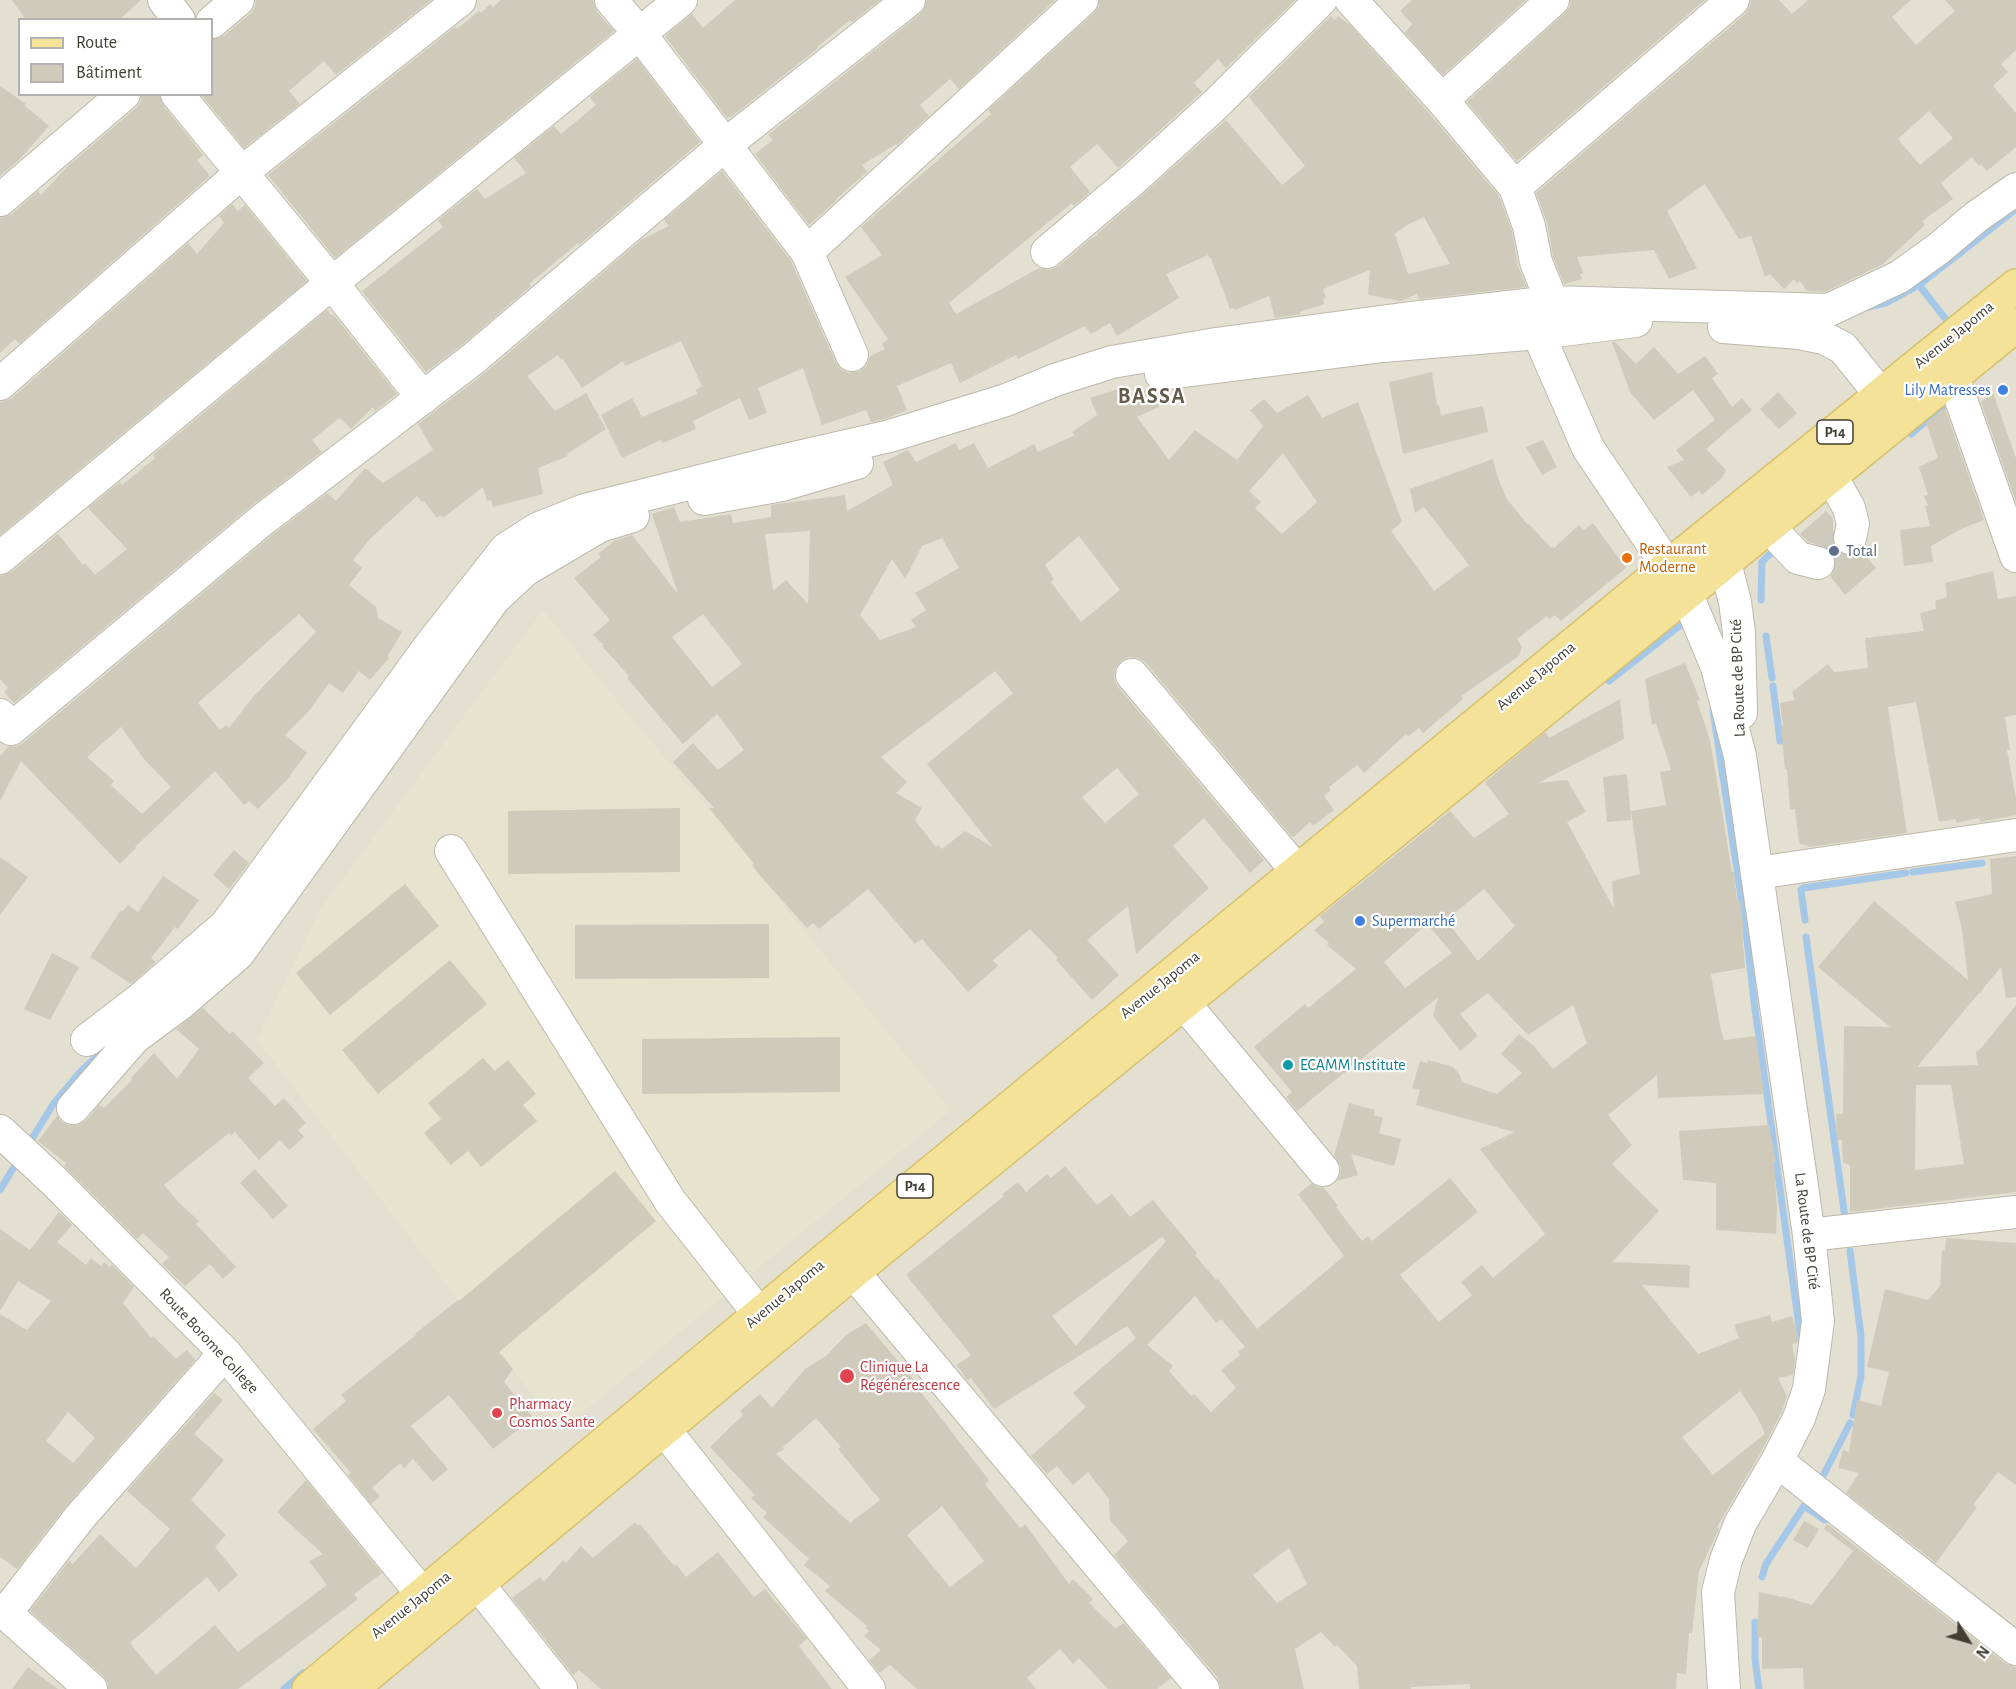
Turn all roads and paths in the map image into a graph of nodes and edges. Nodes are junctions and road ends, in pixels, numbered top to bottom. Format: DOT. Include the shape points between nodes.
graph roads {
  1 [pos="164,0"];
  2 [pos="238,0"];
  3 [pos="460,0"];
  4 [pos="611,0"];
  5 [pos="681,0"];
  6 [pos="909,0"];
  7 [pos="1082,0"];
  8 [pos="1321,0"];
  9 [pos="1553,0"];
  10 [pos="1733,0"];
  11 [pos="1364,4"];
  12 [pos="178,18"];
  13 [pos="213,21"];
  14 [pos="640,34"];
  15 [pos="122,96"];
  16 [pos="179,96"];
  17 [pos="1442,100"];
  18 [pos="724,145"];
  19 [pos="241,173"];
  20 [pos="1515,187"];
  21 [pos="2016,189"];
  22 [pos="0,200"];
  23 [pos="807,252"];
  24 [pos="1047,252"];
  25 [pos="332,283"];
  26 [pos="2016,286"];
  27 [pos="1552,302"];
  28 [pos="2016,326"];
  29 [pos="1538,333"];
  30 [pos="852,355"];
  31 [pos="1953,377"];
  32 [pos="0,384"];
  33 [pos="1881,395"];
  34 [pos="423,398"];
  35 [pos="1831,476"];
  36 [pos="1770,527"];
  37 [pos="1706,536"];
  38 [pos="1850,538"];
  39 [pos="2016,556"];
  40 [pos="0,558"];
  41 [pos="1725,563"];
  42 [pos="1818,563"];
  43 [pos="1669,566"];
  44 [pos="1687,595"];
  45 [pos="1132,675"];
  46 [pos="0,715"];
  47 [pos="1740,756"];
  48 [pos="2016,835"];
  49 [pos="452,851"];
  50 [pos="1298,872"];
  51 [pos="1757,873"];
  52 [pos="1183,1002"];
  53 [pos="87,1040"];
  54 [pos="73,1107"];
  55 [pos="0,1131"];
  56 [pos="1323,1170"];
  57 [pos="2016,1212"];
  58 [pos="1809,1234"];
  59 [pos="845,1261"];
  60 [pos="760,1315"];
  61 [pos="225,1353"];
  62 [pos="664,1430"];
  63 [pos="1778,1461"];
  64 [pos="478,1584"];
  65 [pos="423,1595"];
  66 [pos="2016,1649"];
  67 [pos="91,1689"];
  68 [pos="309,1689"];
  69 [pos="351,1689"];
  70 [pos="561,1689"];
  71 [pos="869,1689"];
  72 [pos="1203,1689"];
  73 [pos="1724,1689"];
  1 -- 12 [label="street"];
  2 -- 13 [label="street"];
  3 -- 19 [label="street"];
  4 -- 14 [label="street"];
  5 -- 14 [label="street"];
  6 -- 18 [label="street"];
  7 -- 23 [label="street"];
  8 -- 24 [label="street" via="1215,105"];
  9 -- 17 [label="street"];
  10 -- 20 [label="street"];
  11 -- 17 [label="street"];
  14 -- 18 [label="street"];
  14 -- 25 [label="street"];
  15 -- 22 [label="street"];
  16 -- 19 [label="street"];
  17 -- 20 [label="street"];
  18 -- 23 [label="street"];
  18 -- 34 [label="street"];
  19 -- 25 [label="street"];
  19 -- 32 [label="street"];
  20 -- 27 [label="street"];
  21 -- 27 [label="street" via="1899,277 1829,310"];
  23 -- 30 [label="street"];
  25 -- 34 [label="street"];
  25 -- 40 [label="street"];
  26 -- 33 [label="main road, Avenue Japoma / P14"];
  27 -- 53 [label="street" via="1216,344 1112,362 890,436 585,510 537,529 506,549 226,925"];
  28 -- 31 [label="main road, Avenue Japoma / P14"];
  29 -- 33 [label="street" via="1632,320 1798,333 1824,338 1843,348"];
  29 -- 43 [label="street, La Route de BP Cité" via="1588,448"];
  29 -- 54 [label="street" via="1383,346 1125,379 782,486 669,506 600,526 525,570 494,599 238,954 134,1038"];
  31 -- 35 [label="main road, Avenue Japoma / P14"];
  31 -- 39 [label="street"];
  33 -- 37 [label="main road, Avenue Japoma / P14"];
  34 -- 46 [label="street" via="261,521 11,729"];
  35 -- 36 [label="main road, Avenue Japoma / P14"];
  35 -- 38 [label="street" via="1849,508 1853,524"];
  36 -- 41 [label="main road, Avenue Japoma / P14"];
  36 -- 42 [label="street" via="1798,558"];
  37 -- 41 [label="street, La Route de BP Cité"];
  37 -- 43 [label="main road, Avenue Japoma / P14"];
  41 -- 44 [label="main road, Avenue Japoma / P14"];
  41 -- 47 [label="street, La Route de BP Cité" via="1739,633"];
  43 -- 44 [label="street, La Route de BP Cité"];
  43 -- 50 [label="main road, Avenue Japoma / P14"];
  44 -- 47 [label="street, La Route de BP Cité" via="1717,667"];
  44 -- 52 [label="main road, Avenue Japoma / P14"];
  45 -- 50 [label="street"];
  47 -- 51 [label="street, La Route de BP Cité"];
  48 -- 51 [label="street"];
  49 -- 60 [label="street" via="670,1201"];
  50 -- 59 [label="main road, Avenue Japoma / P14"];
  51 -- 58 [label="street, La Route de BP Cité"];
  52 -- 56 [label="street"];
  52 -- 59 [label="main road, Avenue Japoma / P14"];
  55 -- 61 [label="street, Route Borome College"];
  57 -- 58 [label="street"];
  58 -- 63 [label="street, La Route de BP Cité" via="1818,1321 1809,1389"];
  59 -- 60 [label="main road, Avenue Japoma / P14"];
  59 -- 62 [label="main road, Avenue Japoma / P14"];
  59 -- 72 [label="street"];
  60 -- 65 [label="main road, Avenue Japoma / P14"];
  61 -- 65 [label="street, Route Borome College"];
  61 -- 67 [label="street" via="80,1517 8,1610 12,1619"];
  62 -- 64 [label="main road, Avenue Japoma / P14"];
  62 -- 71 [label="street"];
  63 -- 66 [label="street"];
  63 -- 73 [label="street, La Route de BP Cité" via="1740,1524 1718,1592"];
  64 -- 69 [label="main road, Avenue Japoma / P14"];
  64 -- 70 [label="street"];
  65 -- 68 [label="main road, Avenue Japoma / P14"];
}
